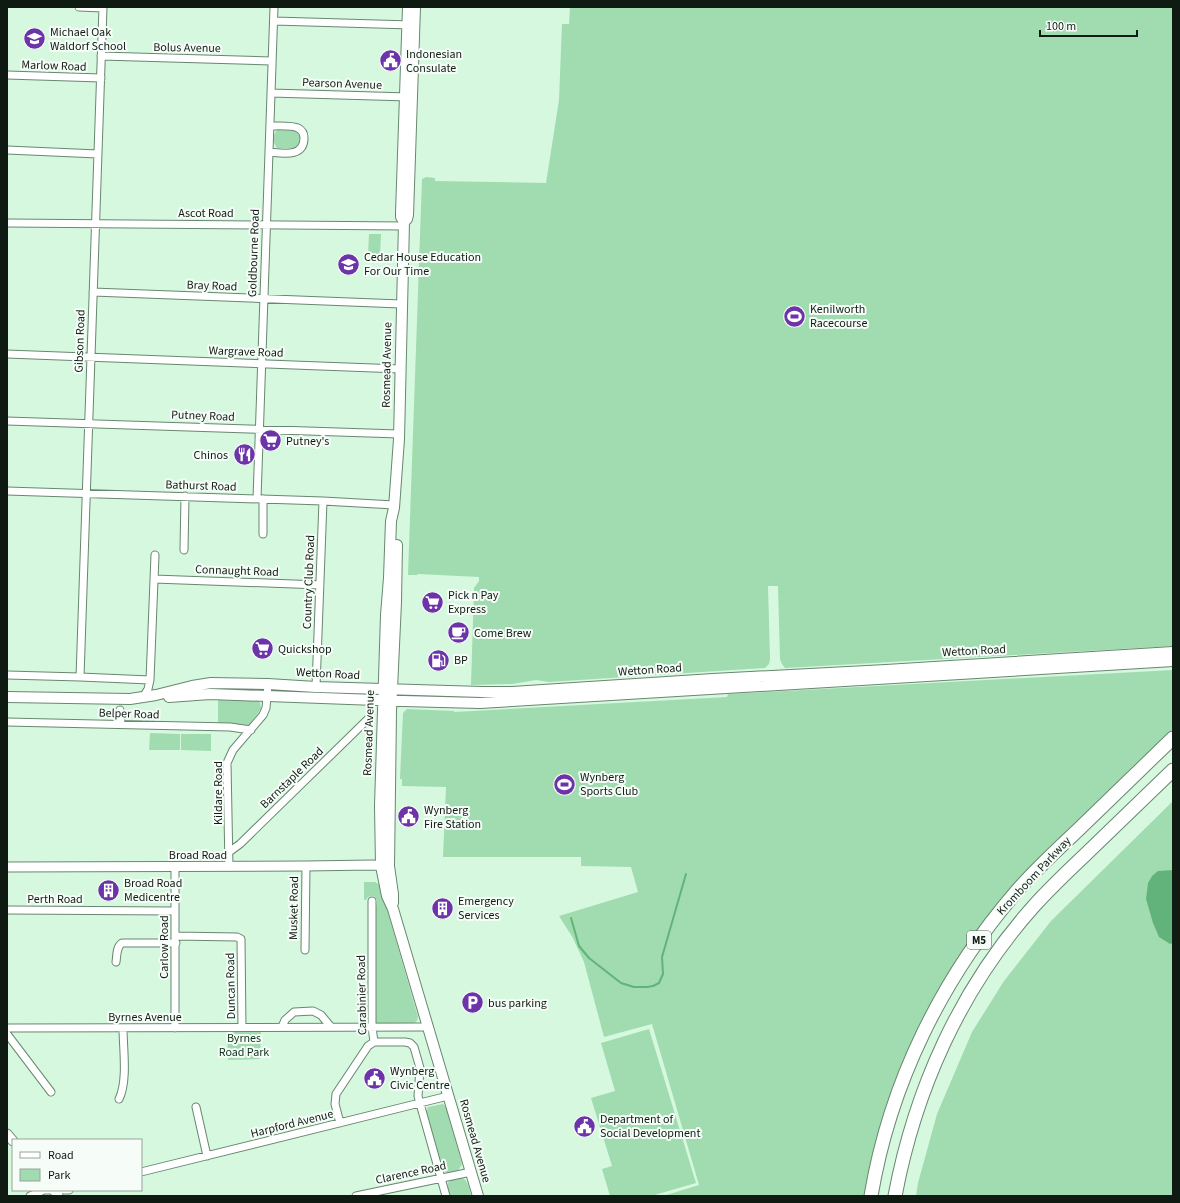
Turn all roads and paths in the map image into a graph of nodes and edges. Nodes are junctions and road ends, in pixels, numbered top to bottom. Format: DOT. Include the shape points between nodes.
graph roads {
  1 [pos="79,7"];
  2 [pos="103,7"];
  3 [pos="274,7"];
  4 [pos="408,7"];
  5 [pos="416,7"];
  6 [pos="274,21"];
  7 [pos="411,25"];
  8 [pos="101,56"];
  9 [pos="272,61"];
  10 [pos="7,75"];
  11 [pos="101,78"];
  12 [pos="271,93"];
  13 [pos="408,97"];
  14 [pos="270,126"];
  15 [pos="7,150"];
  16 [pos="269,152"];
  17 [pos="98,154"];
  18 [pos="7,223"];
  19 [pos="95,223"];
  20 [pos="404,224"];
  21 [pos="266,225"];
  22 [pos="93,292"];
  23 [pos="264,299"];
  24 [pos="401,304"];
  25 [pos="7,354"];
  26 [pos="91,357"];
  27 [pos="261,364"];
  28 [pos="400,369"];
  29 [pos="7,421"];
  30 [pos="89,424"];
  31 [pos="259,429"];
  32 [pos="399,434"];
  33 [pos="7,491"];
  34 [pos="86,493"];
  35 [pos="7,496"];
  36 [pos="185,496"];
  37 [pos="260,499"];
  38 [pos="323,501"];
  39 [pos="394,507"];
  40 [pos="263,534"];
  41 [pos="184,550"];
  42 [pos="155,555"];
  43 [pos="154,579"];
  44 [pos="320,585"];
  45 [pos="1173,652"];
  46 [pos="1173,661"];
  47 [pos="7,675"];
  48 [pos="80,677"];
  49 [pos="150,680"];
  50 [pos="268,684"];
  51 [pos="316,688"];
  52 [pos="388,690"];
  53 [pos="156,695"];
  54 [pos="267,696"];
  55 [pos="7,697"];
  56 [pos="143,697"];
  57 [pos="130,699"];
  58 [pos="387,700"];
  59 [pos="120,710"];
  60 [pos="369,718"];
  61 [pos="7,722"];
  62 [pos="121,724"];
  63 [pos="251,730"];
  64 [pos="1173,738"];
  65 [pos="1173,770"];
  66 [pos="229,852"];
  67 [pos="306,866"];
  68 [pos="385,866"];
  69 [pos="7,867"];
  70 [pos="175,867"];
  71 [pos="229,867"];
  72 [pos="372,901"];
  73 [pos="7,910"];
  74 [pos="175,911"];
  75 [pos="176,940"];
  76 [pos="305,950"];
  77 [pos="116,962"];
  78 [pos="242,1027"];
  79 [pos="282,1027"];
  80 [pos="331,1027"];
  81 [pos="372,1027"];
  82 [pos="428,1027"];
  83 [pos="7,1028"];
  84 [pos="123,1028"];
  85 [pos="175,1028"];
  86 [pos="7,1034"];
  87 [pos="374,1042"];
  88 [pos="51,1092"];
  89 [pos="448,1096"];
  90 [pos="118,1100"];
  91 [pos="420,1103"];
  92 [pos="196,1107"];
  93 [pos="340,1123"];
  94 [pos="207,1156"];
  95 [pos="142,1172"];
  96 [pos="471,1172"];
  97 [pos="441,1178"];
  98 [pos="42,1191"];
  99 [pos="30,1196"];
  100 [pos="356,1196"];
  101 [pos="446,1196"];
  102 [pos="478,1196"];
  103 [pos="871,1196"];
  104 [pos="895,1196"];
  1 -- 2 [label="street"];
  2 -- 8 [label="street, Gibson Road"];
  3 -- 6 [label="street, Goldbourne Road"];
  4 -- 7 [label="main road, Rosmead Avenue"];
  5 -- 7 [label="main road, Rosmead Avenue"];
  6 -- 7 [label="street"];
  6 -- 9 [label="street, Goldbourne Road"];
  7 -- 13 [label="main road, Rosmead Avenue"];
  8 -- 9 [label="street, Bolus Avenue"];
  8 -- 11 [label="street, Gibson Road"];
  9 -- 12 [label="street, Goldbourne Road"];
  10 -- 11 [label="street, Marlow Road"];
  11 -- 17 [label="street, Gibson Road"];
  12 -- 13 [label="street, Pearson Avenue"];
  12 -- 14 [label="street, Goldbourne Road"];
  13 -- 20 [label="main road, Rosmead Avenue" via="401,214"];
  14 -- 16 [label="street, Goldbourne Road"];
  14 -- 16 [label="street" via="299,128 303,133 303,147 291,153"];
  15 -- 17 [label="street"];
  16 -- 21 [label="street, Goldbourne Road"];
  17 -- 19 [label="street, Gibson Road"];
  18 -- 19 [label="street, Ascot Road"];
  19 -- 21 [label="street, Ascot Road"];
  19 -- 22 [label="street, Gibson Road"];
  20 -- 21 [label="street, Ascot Road"];
  20 -- 24 [label="main road, Rosmead Avenue"];
  21 -- 23 [label="street, Goldbourne Road"];
  22 -- 23 [label="street, Bray Road"];
  22 -- 26 [label="street, Gibson Road"];
  23 -- 24 [label="street, Bray Road"];
  23 -- 27 [label="street, Goldbourne Road"];
  24 -- 28 [label="main road, Rosmead Avenue"];
  25 -- 26 [label="street, Wargrave Road"];
  26 -- 27 [label="street, Wargrave Road"];
  26 -- 30 [label="street, Gibson Road"];
  27 -- 28 [label="street, Wargrave Road"];
  27 -- 31 [label="street, Goldbourne Road"];
  28 -- 32 [label="main road, Rosmead Avenue"];
  29 -- 30 [label="street, Putney Road"];
  30 -- 31 [label="street, Putney Road"];
  30 -- 34 [label="street, Gibson Road"];
  31 -- 32 [label="street, Putney Road"];
  31 -- 37 [label="street, Goldbourne Road"];
  32 -- 39 [label="main road, Rosmead Avenue"];
  33 -- 34 [label="street, Bathurst Road"];
  33 -- 35 [label="street"];
  34 -- 36 [label="street, Bathurst Road"];
  34 -- 48 [label="street, Gibson Road"];
  36 -- 37 [label="street, Bathurst Road"];
  36 -- 41 [label="street"];
  37 -- 38 [label="street, Bathurst Road"];
  37 -- 40 [label="street, Goldbourne Road"];
  38 -- 39 [label="street, Bathurst Road"];
  38 -- 44 [label="street, Country Club Road"];
  39 -- 52 [label="main road, Rosmead Avenue" via="386,615"];
  42 -- 43 [label="street"];
  43 -- 44 [label="street, Connaught Road"];
  43 -- 49 [label="street"];
  44 -- 51 [label="street, Country Club Road"];
  45 -- 52 [label="main road, Wetton Road" via="512,692"];
  46 -- 58 [label="main road, Wetton Road" via="480,703"];
  47 -- 48 [label="street"];
  48 -- 49 [label="street"];
  49 -- 53 [label="street" via="151,688"];
  49 -- 56 [label="street"];
  50 -- 51 [label="main road, Wetton Road"];
  50 -- 53 [label="main road, Wetton Road" via="211,683"];
  50 -- 54 [label="street, Kildare Road"];
  51 -- 52 [label="main road, Wetton Road"];
  52 -- 58 [label="main road, Rosmead Avenue"];
  53 -- 56 [label="main road, Wetton Road"];
  54 -- 57 [label="main road, Wetton Road" via="210,694"];
  54 -- 58 [label="main road, Wetton Road"];
  54 -- 63 [label="street, Kildare Road" via="263,715"];
  55 -- 57 [label="main road, Wetton Road"];
  56 -- 57 [label="main road, Wetton Road"];
  58 -- 68 [label="main road, Rosmead Avenue" via="380,806"];
  59 -- 62 [label="street"];
  60 -- 66 [label="street, Barnstaple Road"];
  61 -- 62 [label="street, Belper Road"];
  62 -- 63 [label="street, Belper Road" via="230,727"];
  63 -- 66 [label="street, Kildare Road" via="233,750 227,762"];
  64 -- 103 [label="highway, Kromboom Parkway / M5" via="1045,862 1018,891 964,960 928,1024 902,1081 885,1135"];
  65 -- 104 [label="highway, Kromboom Parkway / M5" via="1033,906 982,974 948,1034 926,1082 909,1132"];
  66 -- 71 [label="street, Kildare Road"];
  67 -- 68 [label="street, Broad Road"];
  67 -- 71 [label="street, Broad Road"];
  67 -- 76 [label="street, Musket Road"];
  68 -- 82 [label="main road, Rosmead Avenue" via="387,896"];
  69 -- 70 [label="street, Broad Road"];
  70 -- 71 [label="street, Broad Road"];
  70 -- 74 [label="street, Carlow Road"];
  72 -- 81 [label="street, Carabinier Road"];
  73 -- 74 [label="street, Perth Road"];
  74 -- 75 [label="street, Carlow Road"];
  75 -- 77 [label="street, Duncan Road" via="122,943 118,948"];
  75 -- 78 [label="street, Duncan Road" via="237,936 241,939"];
  75 -- 85 [label="street, Carlow Road"];
  78 -- 79 [label="street, Byrnes Avenue"];
  78 -- 85 [label="street, Byrnes Avenue"];
  79 -- 80 [label="street, Byrnes Avenue"];
  79 -- 80 [label="street" via="285,1020 294,1012 313,1011 321,1015"];
  80 -- 81 [label="street, Byrnes Avenue"];
  81 -- 82 [label="street, Byrnes Avenue"];
  81 -- 87 [label="street, Carabinier Road"];
  82 -- 89 [label="main road, Rosmead Avenue"];
  83 -- 84 [label="street, Byrnes Avenue"];
  84 -- 85 [label="street, Byrnes Avenue"];
  84 -- 90 [label="street" via="124,1078"];
  86 -- 88 [label="street"];
  87 -- 91 [label="street" via="405,1042 414,1046 420,1068"];
  87 -- 93 [label="street, Carabinier Road" via="368,1046 336,1094 335,1104"];
  89 -- 91 [label="street, Harpford Avenue"];
  89 -- 96 [label="main road, Rosmead Avenue"];
  91 -- 93 [label="street, Harpford Avenue"];
  91 -- 97 [label="street"];
  92 -- 94 [label="street"];
  93 -- 94 [label="street, Harpford Avenue"];
  94 -- 95 [label="street, Harpford Avenue"];
  96 -- 97 [label="street, Clarence Road"];
  96 -- 102 [label="main road, Rosmead Avenue"];
  97 -- 100 [label="street, Clarence Road"];
  97 -- 101 [label="street"];
  98 -- 99 [label="street"];
}
